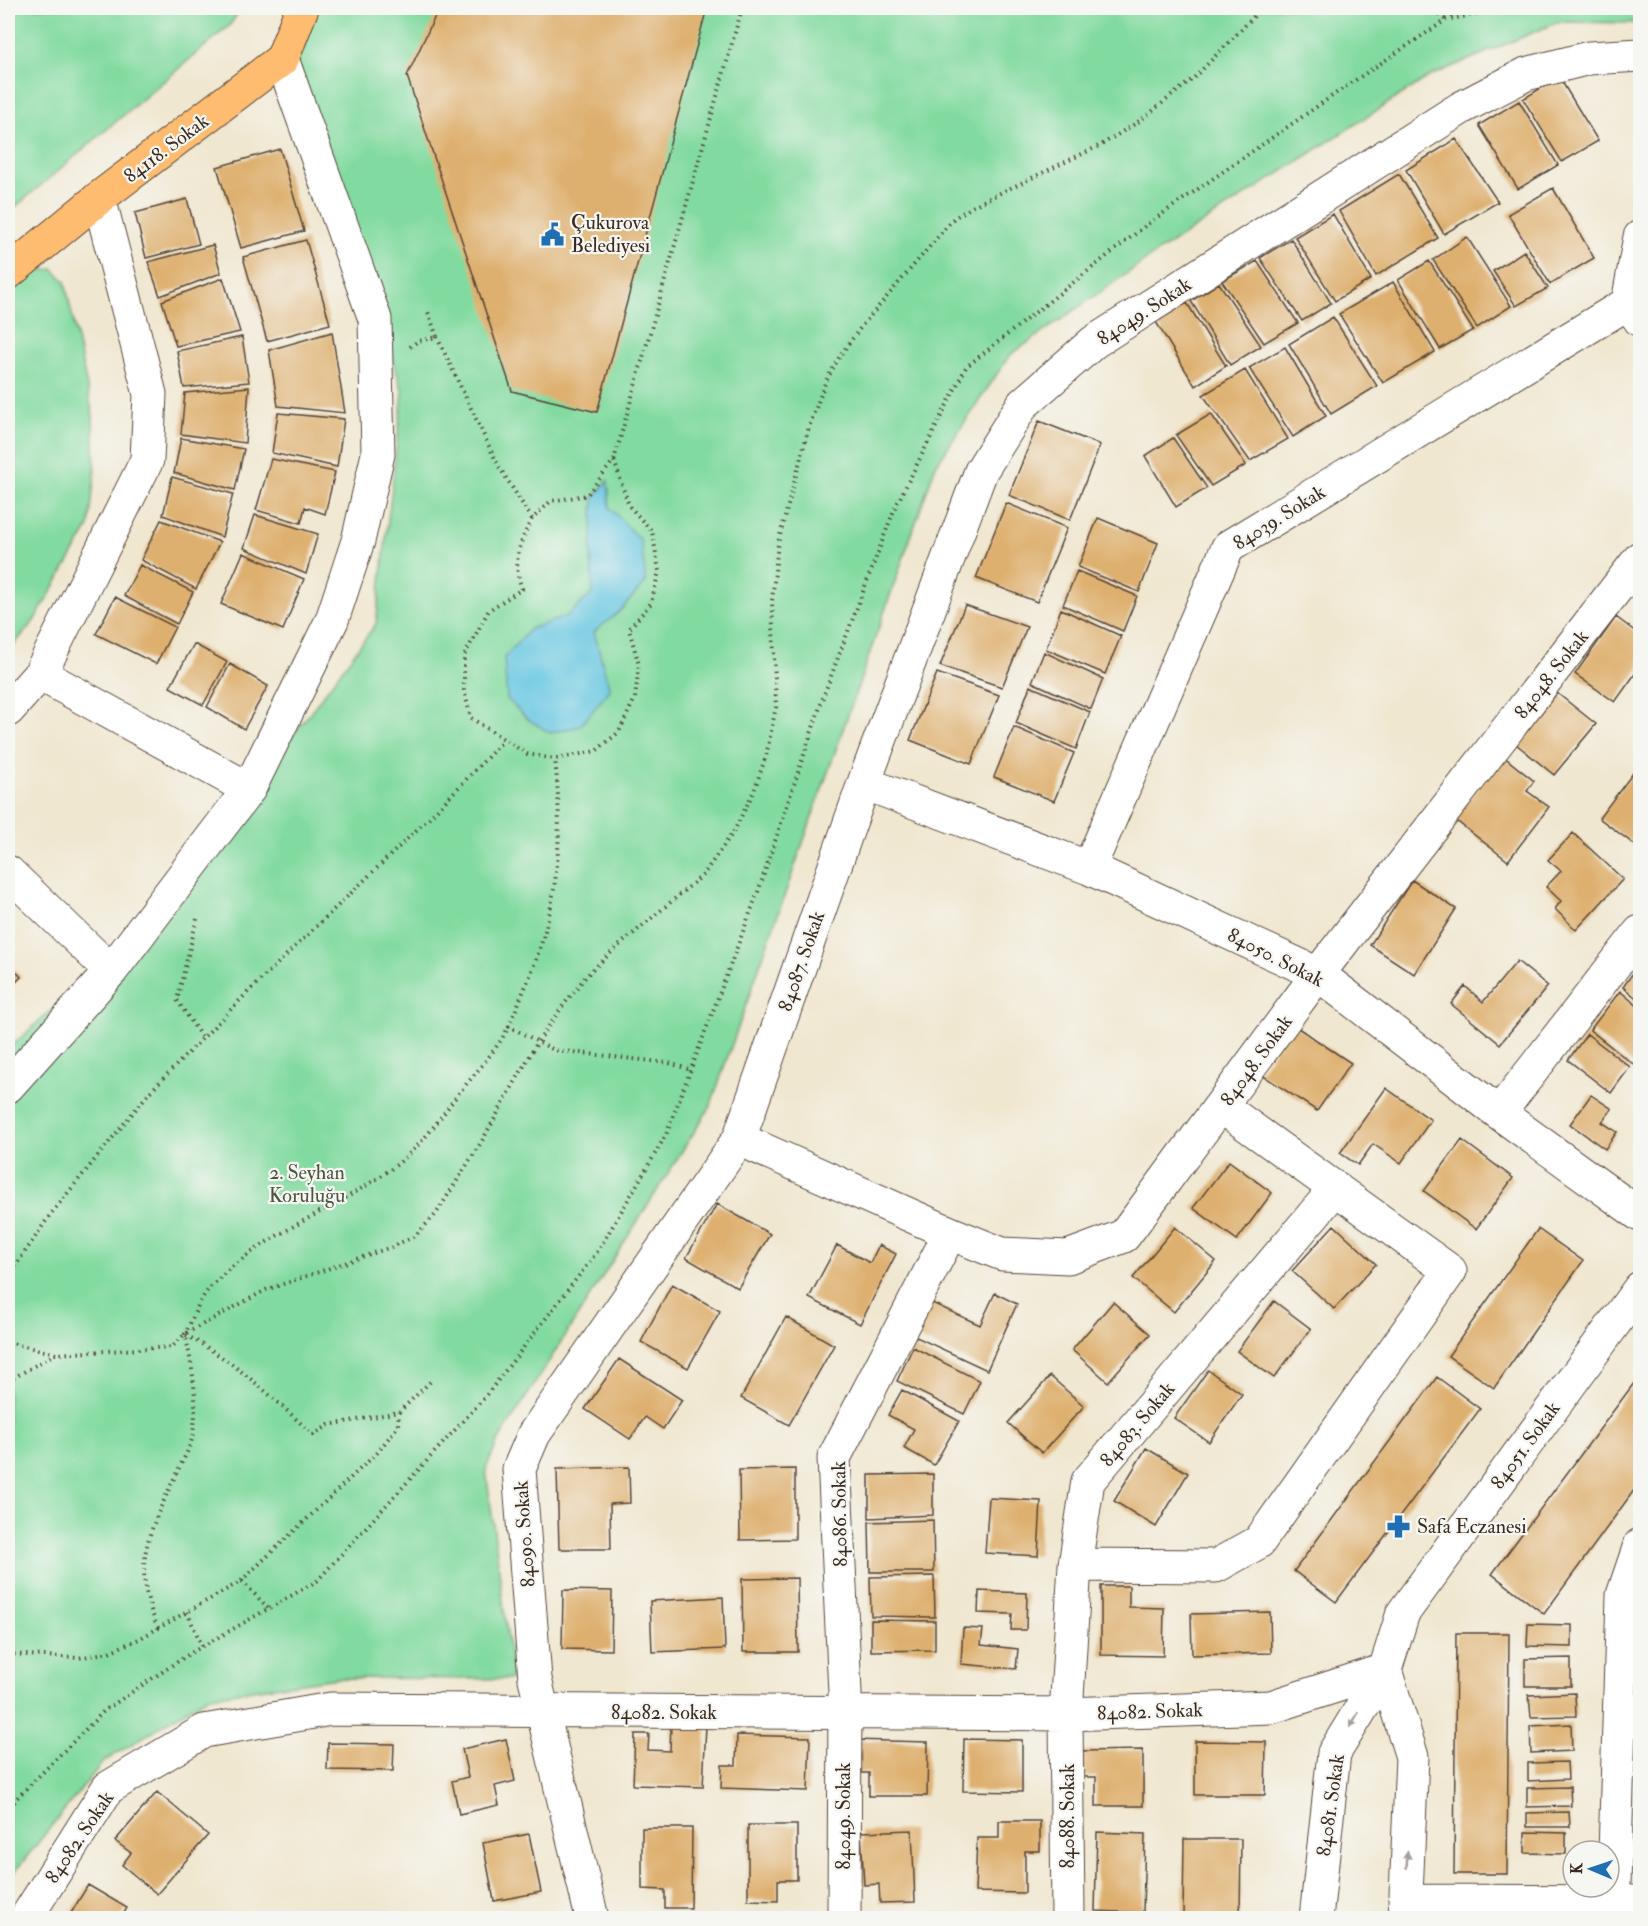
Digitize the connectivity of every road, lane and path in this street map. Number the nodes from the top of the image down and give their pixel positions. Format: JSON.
{"nodes":[{"id":1,"x":302,"y":8,"type":"edge"},
{"id":2,"x":742,"y":8,"type":"edge"},
{"id":3,"x":1262,"y":8,"type":"edge"},
{"id":4,"x":1429,"y":8,"type":"edge"},
{"id":5,"x":1509,"y":8,"type":"edge"},
{"id":6,"x":1446,"y":20,"type":"junction"},
{"id":7,"x":1641,"y":56,"type":"edge"},
{"id":8,"x":282,"y":59,"type":"junction"},
{"id":9,"x":99,"y":198,"type":"junction"},
{"id":10,"x":1641,"y":237,"type":"edge"},
{"id":11,"x":8,"y":273,"type":"edge"},
{"id":12,"x":427,"y":309,"type":"dead end"},
{"id":13,"x":1634,"y":312,"type":"edge"},
{"id":14,"x":437,"y":337,"type":"junction"},
{"id":15,"x":403,"y":353,"type":"dead end"},
{"id":16,"x":614,"y":460,"type":"junction"},
{"id":17,"x":532,"y":519,"type":"junction"},
{"id":18,"x":1641,"y":558,"type":"edge"},
{"id":19,"x":40,"y":674,"type":"junction"},
{"id":20,"x":8,"y":710,"type":"edge"},
{"id":21,"x":503,"y":741,"type":"junction"},
{"id":22,"x":555,"y":759,"type":"junction"},
{"id":23,"x":864,"y":783,"type":"junction"},
{"id":24,"x":249,"y":789,"type":"junction"},
{"id":25,"x":1089,"y":868,"type":"junction"},
{"id":26,"x":8,"y":872,"type":"edge"},
{"id":27,"x":199,"y":912,"type":"dead end"},
{"id":28,"x":1641,"y":932,"type":"edge"},
{"id":29,"x":111,"y":970,"type":"junction"},
{"id":30,"x":1318,"y":974,"type":"junction"},
{"id":31,"x":508,"y":1026,"type":"junction"},
{"id":32,"x":202,"y":1038,"type":"junction"},
{"id":33,"x":538,"y":1041,"type":"junction"},
{"id":34,"x":690,"y":1070,"type":"junction"},
{"id":35,"x":8,"y":1086,"type":"edge"},
{"id":36,"x":1222,"y":1107,"type":"junction"},
{"id":37,"x":1499,"y":1113,"type":"junction"},
{"id":38,"x":739,"y":1139,"type":"junction"},
{"id":39,"x":1336,"y":1188,"type":"junction"},
{"id":40,"x":1641,"y":1215,"type":"edge"},
{"id":41,"x":950,"y":1233,"type":"junction"},
{"id":42,"x":8,"y":1277,"type":"edge"},
{"id":43,"x":1641,"y":1288,"type":"edge"},
{"id":44,"x":185,"y":1334,"type":"junction"},
{"id":45,"x":8,"y":1342,"type":"edge"},
{"id":46,"x":56,"y":1354,"type":"junction"},
{"id":47,"x":431,"y":1380,"type":"dead end"},
{"id":48,"x":8,"y":1381,"type":"edge"},
{"id":49,"x":399,"y":1412,"type":"junction"},
{"id":50,"x":1641,"y":1545,"type":"edge"},
{"id":51,"x":1075,"y":1565,"type":"junction"},
{"id":52,"x":242,"y":1581,"type":"junction"},
{"id":53,"x":268,"y":1609,"type":"junction"},
{"id":54,"x":187,"y":1612,"type":"junction"},
{"id":55,"x":158,"y":1628,"type":"junction"},
{"id":56,"x":202,"y":1646,"type":"junction"},
{"id":57,"x":8,"y":1654,"type":"edge"},
{"id":58,"x":1385,"y":1670,"type":"junction"},
{"id":59,"x":542,"y":1711,"type":"junction"},
{"id":60,"x":844,"y":1713,"type":"junction"},
{"id":61,"x":1066,"y":1714,"type":"junction"},
{"id":62,"x":8,"y":1813,"type":"edge"},
{"id":63,"x":1622,"y":1907,"type":"edge"},
{"id":64,"x":1405,"y":1910,"type":"edge"},
{"id":65,"x":26,"y":1918,"type":"edge"},
{"id":66,"x":592,"y":1918,"type":"edge"},
{"id":67,"x":844,"y":1918,"type":"edge"},
{"id":68,"x":1068,"y":1918,"type":"edge"},
{"id":69,"x":1316,"y":1918,"type":"edge"}],
"edges":[{"from":1,"to":8,"type":"main road"},
{"from":2,"to":16,"type":"path"},
{"from":3,"to":33,"type":"path"},
{"from":4,"to":6,"type":"path"},
{"from":5,"to":6,"type":"path"},
{"from":6,"to":34,"type":"path"},
{"from":7,"to":23,"type":"street","name":"84049. Sokak"},
{"from":8,"to":9,"type":"main road","name":"84118. Sokak"},
{"from":8,"to":24,"type":"street"},
{"from":9,"to":11,"type":"main road","name":"84118. Sokak"},
{"from":9,"to":19,"type":"street"},
{"from":10,"to":13,"type":"street"},
{"from":12,"to":14,"type":"path"},
{"from":13,"to":25,"type":"street","name":"84039. Sokak"},
{"from":14,"to":15,"type":"path"},
{"from":14,"to":17,"type":"path"},
{"from":16,"to":17,"type":"path"},
{"from":16,"to":22,"type":"path"},
{"from":17,"to":21,"type":"path"},
{"from":18,"to":30,"type":"street","name":"84048. Sokak"},
{"from":19,"to":20,"type":"street"},
{"from":19,"to":24,"type":"street"},
{"from":21,"to":22,"type":"path"},
{"from":21,"to":32,"type":"path"},
{"from":22,"to":31,"type":"path"},
{"from":23,"to":25,"type":"street","name":"84050. Sokak"},
{"from":23,"to":38,"type":"street","name":"84087. Sokak"},
{"from":24,"to":29,"type":"street"},
{"from":25,"to":30,"type":"street","name":"84050. Sokak"},
{"from":26,"to":29,"type":"street"},
{"from":27,"to":32,"type":"path"},
{"from":28,"to":37,"type":"street"},
{"from":29,"to":35,"type":"street"},
{"from":30,"to":36,"type":"street","name":"84048. Sokak"},
{"from":30,"to":37,"type":"street","name":"84050. Sokak"},
{"from":31,"to":33,"type":"path"},
{"from":31,"to":44,"type":"path"},
{"from":32,"to":42,"type":"path"},
{"from":33,"to":34,"type":"path"},
{"from":33,"to":44,"type":"path"},
{"from":34,"to":53,"type":"path"},
{"from":36,"to":39,"type":"street"},
{"from":36,"to":41,"type":"street","name":"84048. Sokak"},
{"from":37,"to":40,"type":"street","name":"84050. Sokak"},
{"from":38,"to":41,"type":"street","name":"84048. Sokak"},
{"from":38,"to":59,"type":"street","name":"84090. Sokak"},
{"from":39,"to":51,"type":"street","name":"84083. Sokak"},
{"from":39,"to":51,"type":"street"},
{"from":41,"to":60,"type":"street","name":"84086. Sokak"},
{"from":43,"to":58,"type":"street","name":"84051. Sokak"},
{"from":44,"to":46,"type":"path"},
{"from":44,"to":49,"type":"path"},
{"from":44,"to":55,"type":"path"},
{"from":45,"to":46,"type":"path"},
{"from":46,"to":48,"type":"path"},
{"from":47,"to":49,"type":"path"},
{"from":49,"to":52,"type":"path"},
{"from":50,"to":63,"type":"street"},
{"from":51,"to":61,"type":"street","name":"84083. Sokak"},
{"from":52,"to":53,"type":"path"},
{"from":52,"to":54,"type":"path"},
{"from":53,"to":56,"type":"path"},
{"from":54,"to":55,"type":"path"},
{"from":54,"to":56,"type":"path"},
{"from":55,"to":57,"type":"path"},
{"from":56,"to":62,"type":"path"},
{"from":58,"to":61,"type":"street","name":"84082. Sokak"},
{"from":64,"to":58,"type":"street","one_way":true},
{"from":58,"to":69,"type":"street","name":"84081. Sokak","one_way":true},
{"from":59,"to":60,"type":"street","name":"84082. Sokak"},
{"from":59,"to":65,"type":"street","name":"84082. Sokak"},
{"from":59,"to":66,"type":"street","name":"84090. Sokak"},
{"from":60,"to":61,"type":"street","name":"84082. Sokak"},
{"from":60,"to":67,"type":"street","name":"84049. Sokak"},
{"from":61,"to":68,"type":"street","name":"84088. Sokak"},
{"from":63,"to":64,"type":"street"}]}
